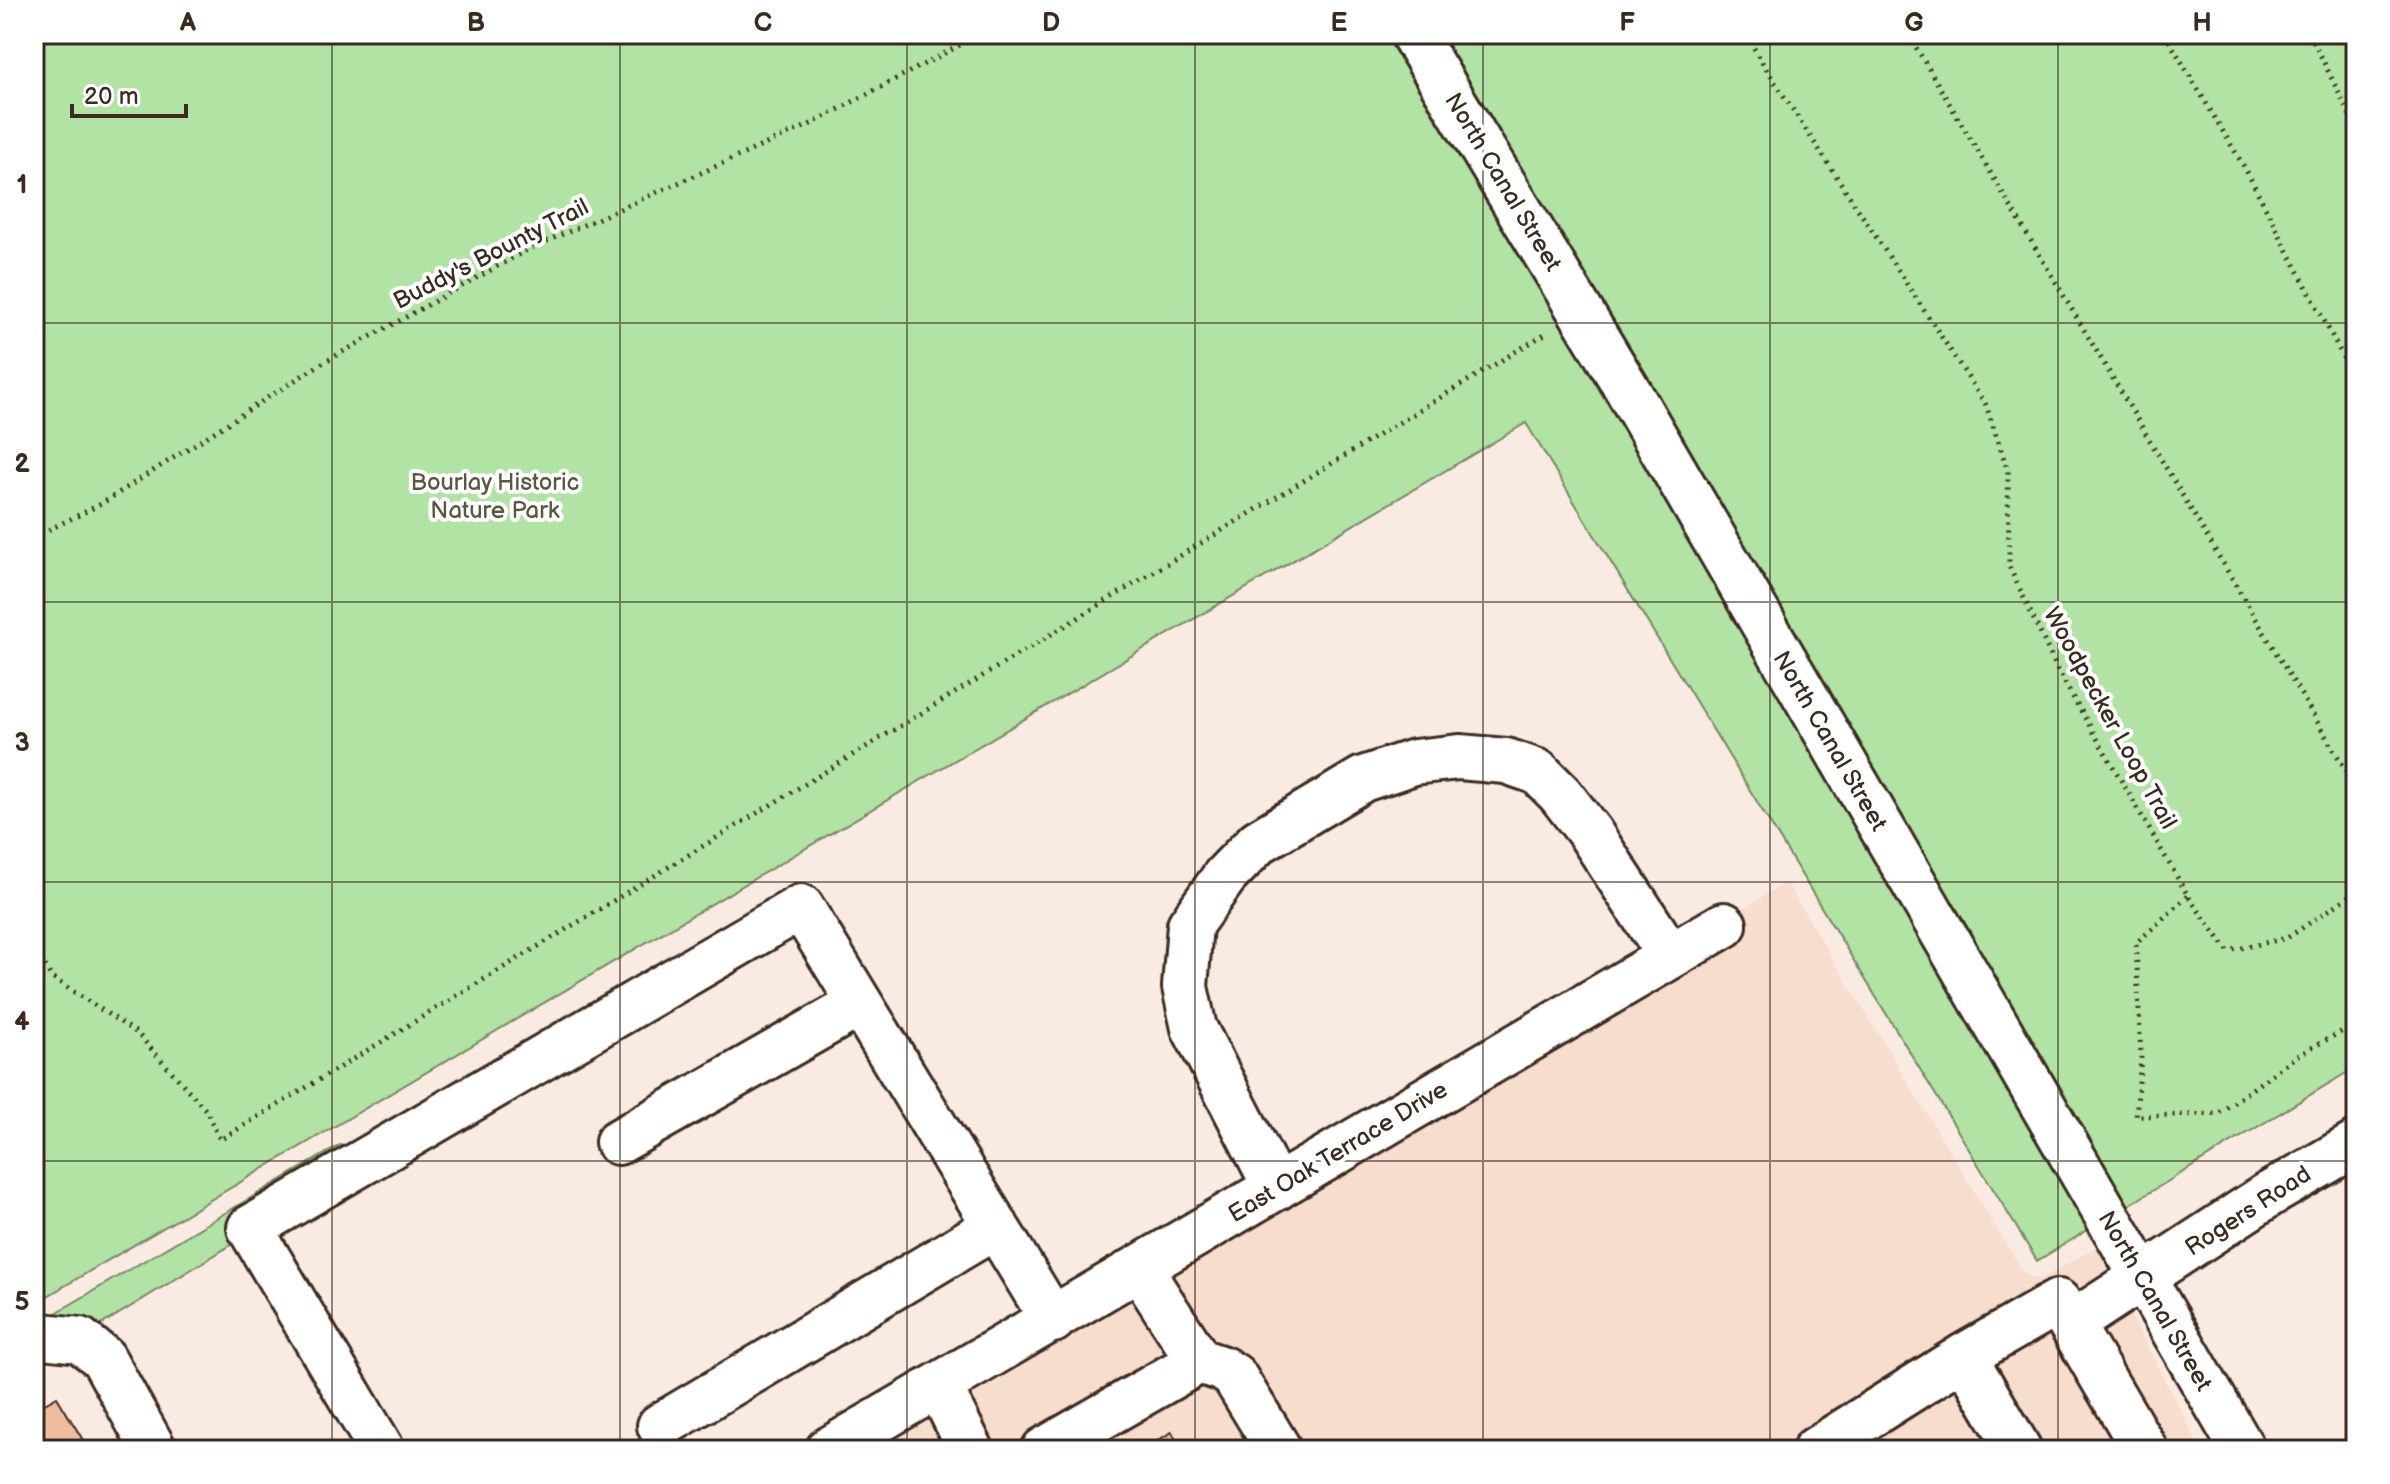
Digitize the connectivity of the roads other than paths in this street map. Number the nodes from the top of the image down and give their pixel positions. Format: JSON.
{"nodes":[{"id":1,"x":1413,"y":34,"type":"edge"},
{"id":2,"x":1724,"y":925,"type":"dead end"},
{"id":3,"x":1670,"y":956,"type":"junction"},
{"id":4,"x":860,"y":1004,"type":"junction"},
{"id":5,"x":618,"y":1142,"type":"dead end"},
{"id":6,"x":2356,"y":1144,"type":"edge"},
{"id":7,"x":1276,"y":1188,"type":"junction"},
{"id":8,"x":996,"y":1226,"type":"junction"},
{"id":9,"x":1140,"y":1269,"type":"junction"},
{"id":10,"x":2142,"y":1280,"type":"junction"},
{"id":11,"x":1053,"y":1320,"type":"junction"},
{"id":12,"x":2071,"y":1324,"type":"junction"},
{"id":13,"x":34,"y":1340,"type":"edge"},
{"id":14,"x":1964,"y":1356,"type":"junction"},
{"id":15,"x":1199,"y":1361,"type":"junction"},
{"id":16,"x":946,"y":1382,"type":"junction"},
{"id":17,"x":660,"y":1426,"type":"dead end"},
{"id":18,"x":154,"y":1450,"type":"edge"},
{"id":19,"x":382,"y":1450,"type":"edge"},
{"id":20,"x":828,"y":1450,"type":"edge"},
{"id":21,"x":971,"y":1450,"type":"edge"},
{"id":22,"x":1044,"y":1450,"type":"edge"},
{"id":23,"x":1279,"y":1450,"type":"edge"},
{"id":24,"x":1815,"y":1450,"type":"edge"},
{"id":25,"x":2019,"y":1450,"type":"edge"},
{"id":26,"x":2145,"y":1450,"type":"edge"},
{"id":27,"x":2243,"y":1450,"type":"edge"}],
"edges":[{"from":1,"to":10,"type":"street","name":"North Canal Street"},
{"from":2,"to":3,"type":"street","name":"East Oak Terrace Drive"},
{"from":3,"to":7,"type":"street","name":"East Oak Terrace Drive"},
{"from":3,"to":7,"type":"street"},
{"from":4,"to":5,"type":"street"},
{"from":4,"to":8,"type":"street"},
{"from":4,"to":19,"type":"street"},
{"from":6,"to":10,"type":"street","name":"Rogers Road"},
{"from":7,"to":9,"type":"street","name":"East Oak Terrace Drive"},
{"from":8,"to":11,"type":"street"},
{"from":8,"to":17,"type":"street"},
{"from":9,"to":11,"type":"street","name":"East Oak Terrace Drive"},
{"from":9,"to":15,"type":"street"},
{"from":10,"to":12,"type":"street","name":"Rogers Road"},
{"from":10,"to":27,"type":"street","name":"North Canal Street"},
{"from":11,"to":16,"type":"street","name":"East Oak Terrace Drive"},
{"from":12,"to":14,"type":"street"},
{"from":12,"to":26,"type":"street"},
{"from":13,"to":18,"type":"street"},
{"from":14,"to":24,"type":"street"},
{"from":14,"to":25,"type":"street"},
{"from":15,"to":22,"type":"street"},
{"from":15,"to":23,"type":"street"},
{"from":16,"to":20,"type":"street","name":"East Oak Terrace Drive"},
{"from":16,"to":21,"type":"street"}]}
